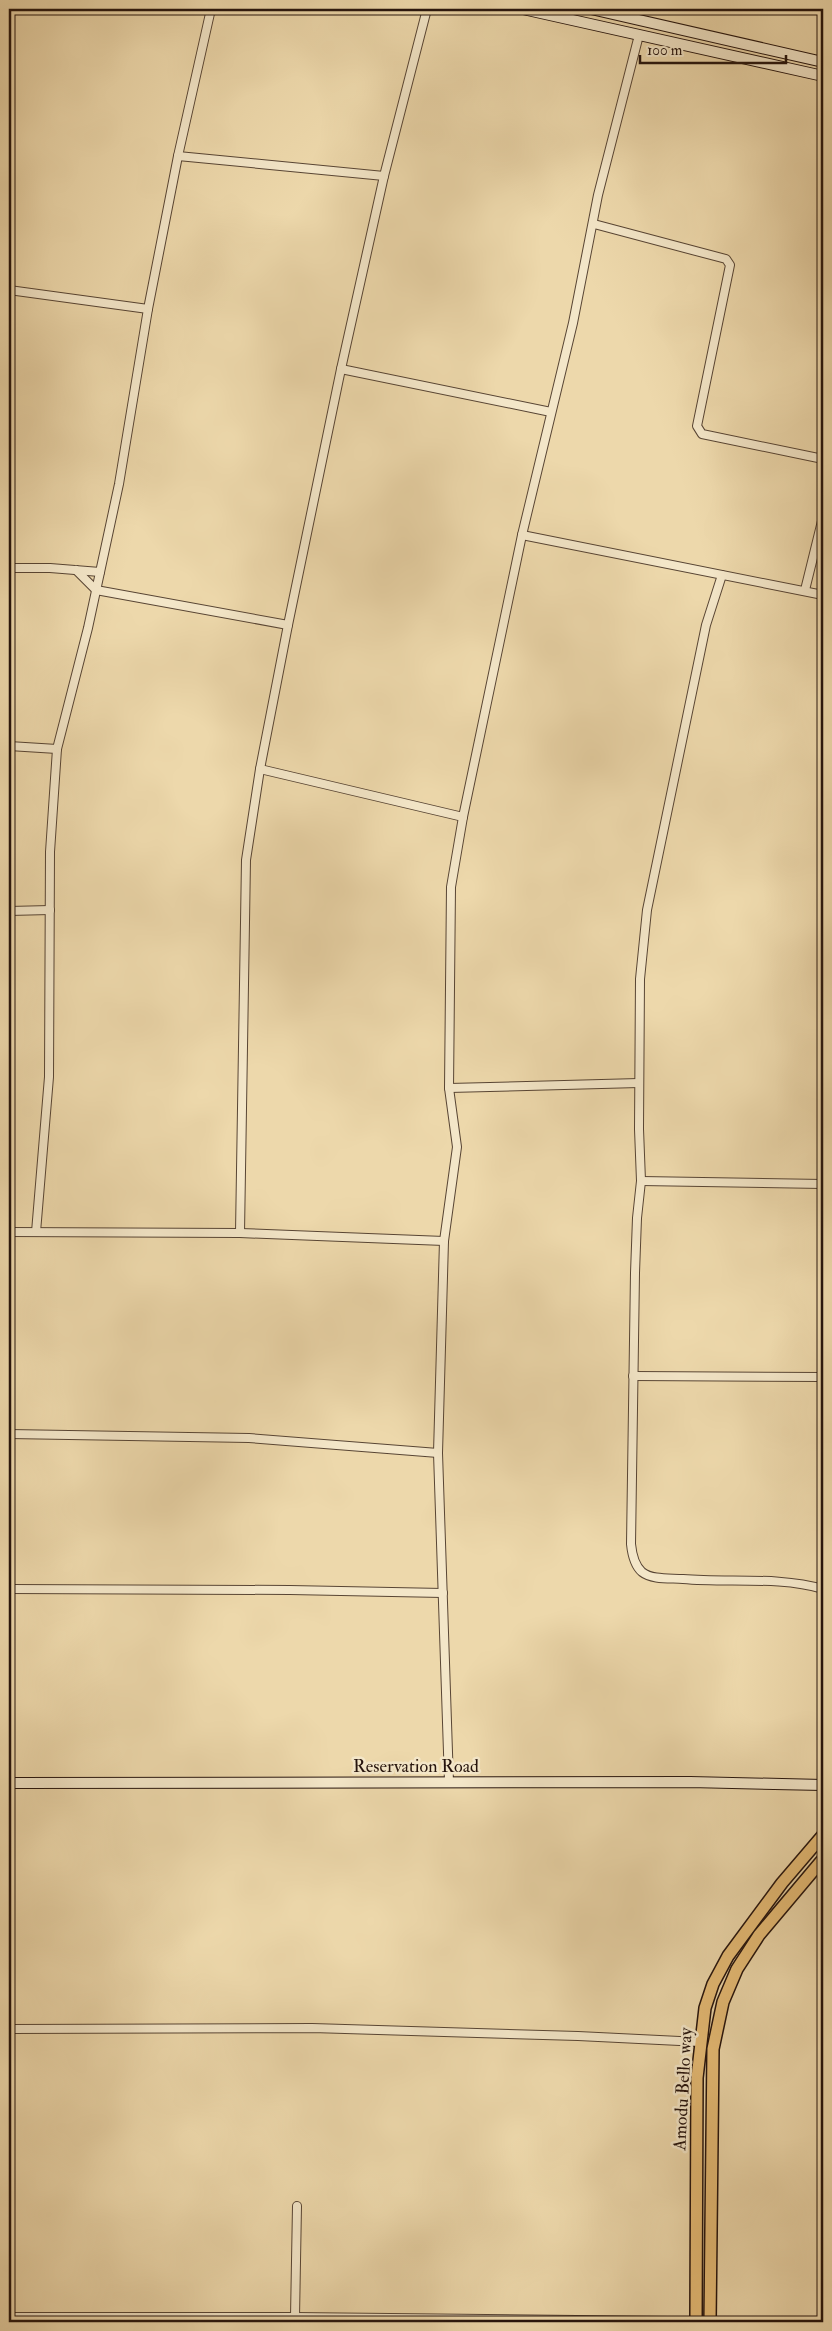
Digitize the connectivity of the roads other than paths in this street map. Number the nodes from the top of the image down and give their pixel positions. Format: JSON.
{"nodes":[{"id":1,"x":211,"y":9,"type":"edge"},
{"id":2,"x":427,"y":9,"type":"edge"},
{"id":3,"x":523,"y":9,"type":"edge"},
{"id":4,"x":591,"y":9,"type":"edge"},
{"id":5,"x":634,"y":14,"type":"edge"},
{"id":6,"x":639,"y":35,"type":"junction"},
{"id":7,"x":823,"y":62,"type":"edge"},
{"id":8,"x":823,"y":76,"type":"edge"},
{"id":9,"x":178,"y":156,"type":"junction"},
{"id":10,"x":384,"y":176,"type":"junction"},
{"id":11,"x":594,"y":224,"type":"junction"},
{"id":12,"x":9,"y":290,"type":"edge"},
{"id":13,"x":148,"y":309,"type":"junction"},
{"id":14,"x":341,"y":369,"type":"junction"},
{"id":15,"x":551,"y":412,"type":"junction"},
{"id":16,"x":823,"y":459,"type":"edge"},
{"id":17,"x":823,"y":517,"type":"edge"},
{"id":18,"x":522,"y":535,"type":"junction"},
{"id":19,"x":9,"y":568,"type":"edge"},
{"id":20,"x":76,"y":570,"type":"junction"},
{"id":21,"x":100,"y":572,"type":"junction"},
{"id":22,"x":722,"y":575,"type":"junction"},
{"id":23,"x":96,"y":590,"type":"junction"},
{"id":24,"x":805,"y":590,"type":"junction"},
{"id":25,"x":823,"y":595,"type":"edge"},
{"id":26,"x":288,"y":625,"type":"junction"},
{"id":27,"x":9,"y":746,"type":"edge"},
{"id":28,"x":57,"y":749,"type":"junction"},
{"id":29,"x":260,"y":769,"type":"junction"},
{"id":30,"x":463,"y":817,"type":"junction"},
{"id":31,"x":9,"y":910,"type":"edge"},
{"id":32,"x":50,"y":910,"type":"junction"},
{"id":33,"x":639,"y":1083,"type":"junction"},
{"id":34,"x":449,"y":1088,"type":"junction"},
{"id":35,"x":641,"y":1181,"type":"junction"},
{"id":36,"x":823,"y":1184,"type":"edge"},
{"id":37,"x":9,"y":1232,"type":"edge"},
{"id":38,"x":36,"y":1232,"type":"junction"},
{"id":39,"x":240,"y":1233,"type":"junction"},
{"id":40,"x":444,"y":1241,"type":"junction"},
{"id":41,"x":632,"y":1376,"type":"junction"},
{"id":42,"x":823,"y":1377,"type":"edge"},
{"id":43,"x":9,"y":1434,"type":"edge"},
{"id":44,"x":438,"y":1453,"type":"junction"},
{"id":45,"x":9,"y":1589,"type":"edge"},
{"id":46,"x":823,"y":1589,"type":"edge"},
{"id":47,"x":443,"y":1593,"type":"junction"},
{"id":48,"x":9,"y":1782,"type":"edge"},
{"id":49,"x":448,"y":1782,"type":"junction"},
{"id":50,"x":823,"y":1785,"type":"edge"},
{"id":51,"x":823,"y":1835,"type":"edge"},
{"id":52,"x":823,"y":1860,"type":"edge"},
{"id":53,"x":9,"y":2029,"type":"edge"},
{"id":54,"x":700,"y":2042,"type":"junction"},
{"id":55,"x":297,"y":2206,"type":"dead end"},
{"id":56,"x":9,"y":2317,"type":"edge"},
{"id":57,"x":295,"y":2317,"type":"junction"},
{"id":58,"x":696,"y":2321,"type":"edge"},
{"id":59,"x":710,"y":2322,"type":"edge"},
{"id":60,"x":760,"y":2322,"type":"edge"}],
"edges":[{"from":1,"to":9,"type":"street"},
{"from":2,"to":10,"type":"street"},
{"from":3,"to":6,"type":"street"},
{"from":4,"to":5,"type":"street"},
{"from":5,"to":7,"type":"street"},
{"from":6,"to":8,"type":"street"},
{"from":6,"to":11,"type":"street"},
{"from":9,"to":10,"type":"street"},
{"from":9,"to":13,"type":"street"},
{"from":10,"to":14,"type":"street"},
{"from":11,"to":15,"type":"street"},
{"from":11,"to":16,"type":"street"},
{"from":12,"to":13,"type":"street"},
{"from":13,"to":21,"type":"street"},
{"from":14,"to":15,"type":"street"},
{"from":14,"to":26,"type":"street"},
{"from":15,"to":18,"type":"street"},
{"from":17,"to":24,"type":"street"},
{"from":18,"to":22,"type":"street"},
{"from":18,"to":30,"type":"street"},
{"from":19,"to":20,"type":"street"},
{"from":20,"to":21,"type":"street"},
{"from":20,"to":23,"type":"street"},
{"from":21,"to":23,"type":"street"},
{"from":22,"to":24,"type":"street"},
{"from":22,"to":33,"type":"street"},
{"from":23,"to":26,"type":"street"},
{"from":23,"to":28,"type":"street"},
{"from":24,"to":25,"type":"street"},
{"from":26,"to":29,"type":"street"},
{"from":27,"to":28,"type":"street"},
{"from":28,"to":32,"type":"street"},
{"from":29,"to":30,"type":"street"},
{"from":29,"to":39,"type":"street"},
{"from":30,"to":34,"type":"street"},
{"from":31,"to":32,"type":"street"},
{"from":32,"to":38,"type":"street"},
{"from":33,"to":34,"type":"street"},
{"from":33,"to":35,"type":"street"},
{"from":34,"to":40,"type":"street"},
{"from":35,"to":36,"type":"street"},
{"from":35,"to":41,"type":"street"},
{"from":37,"to":38,"type":"street"},
{"from":38,"to":39,"type":"street"},
{"from":39,"to":40,"type":"street"},
{"from":40,"to":44,"type":"street"},
{"from":41,"to":42,"type":"street"},
{"from":41,"to":46,"type":"street"},
{"from":43,"to":44,"type":"street"},
{"from":44,"to":47,"type":"street"},
{"from":45,"to":47,"type":"street"},
{"from":47,"to":49,"type":"street"},
{"from":48,"to":49,"type":"street","name":"Reservation Road"},
{"from":49,"to":50,"type":"street","name":"Reservation Road"},
{"from":51,"to":54,"type":"main road","name":"Amodu Bello way"},
{"from":52,"to":59,"type":"main road","name":"Amodu Bello way"},
{"from":53,"to":54,"type":"street"},
{"from":54,"to":58,"type":"main road","name":"Amodu Bello way"},
{"from":55,"to":57,"type":"street"},
{"from":56,"to":57,"type":"street"},
{"from":57,"to":58,"type":"street"},
{"from":58,"to":59,"type":"street"},
{"from":59,"to":60,"type":"street"}]}
